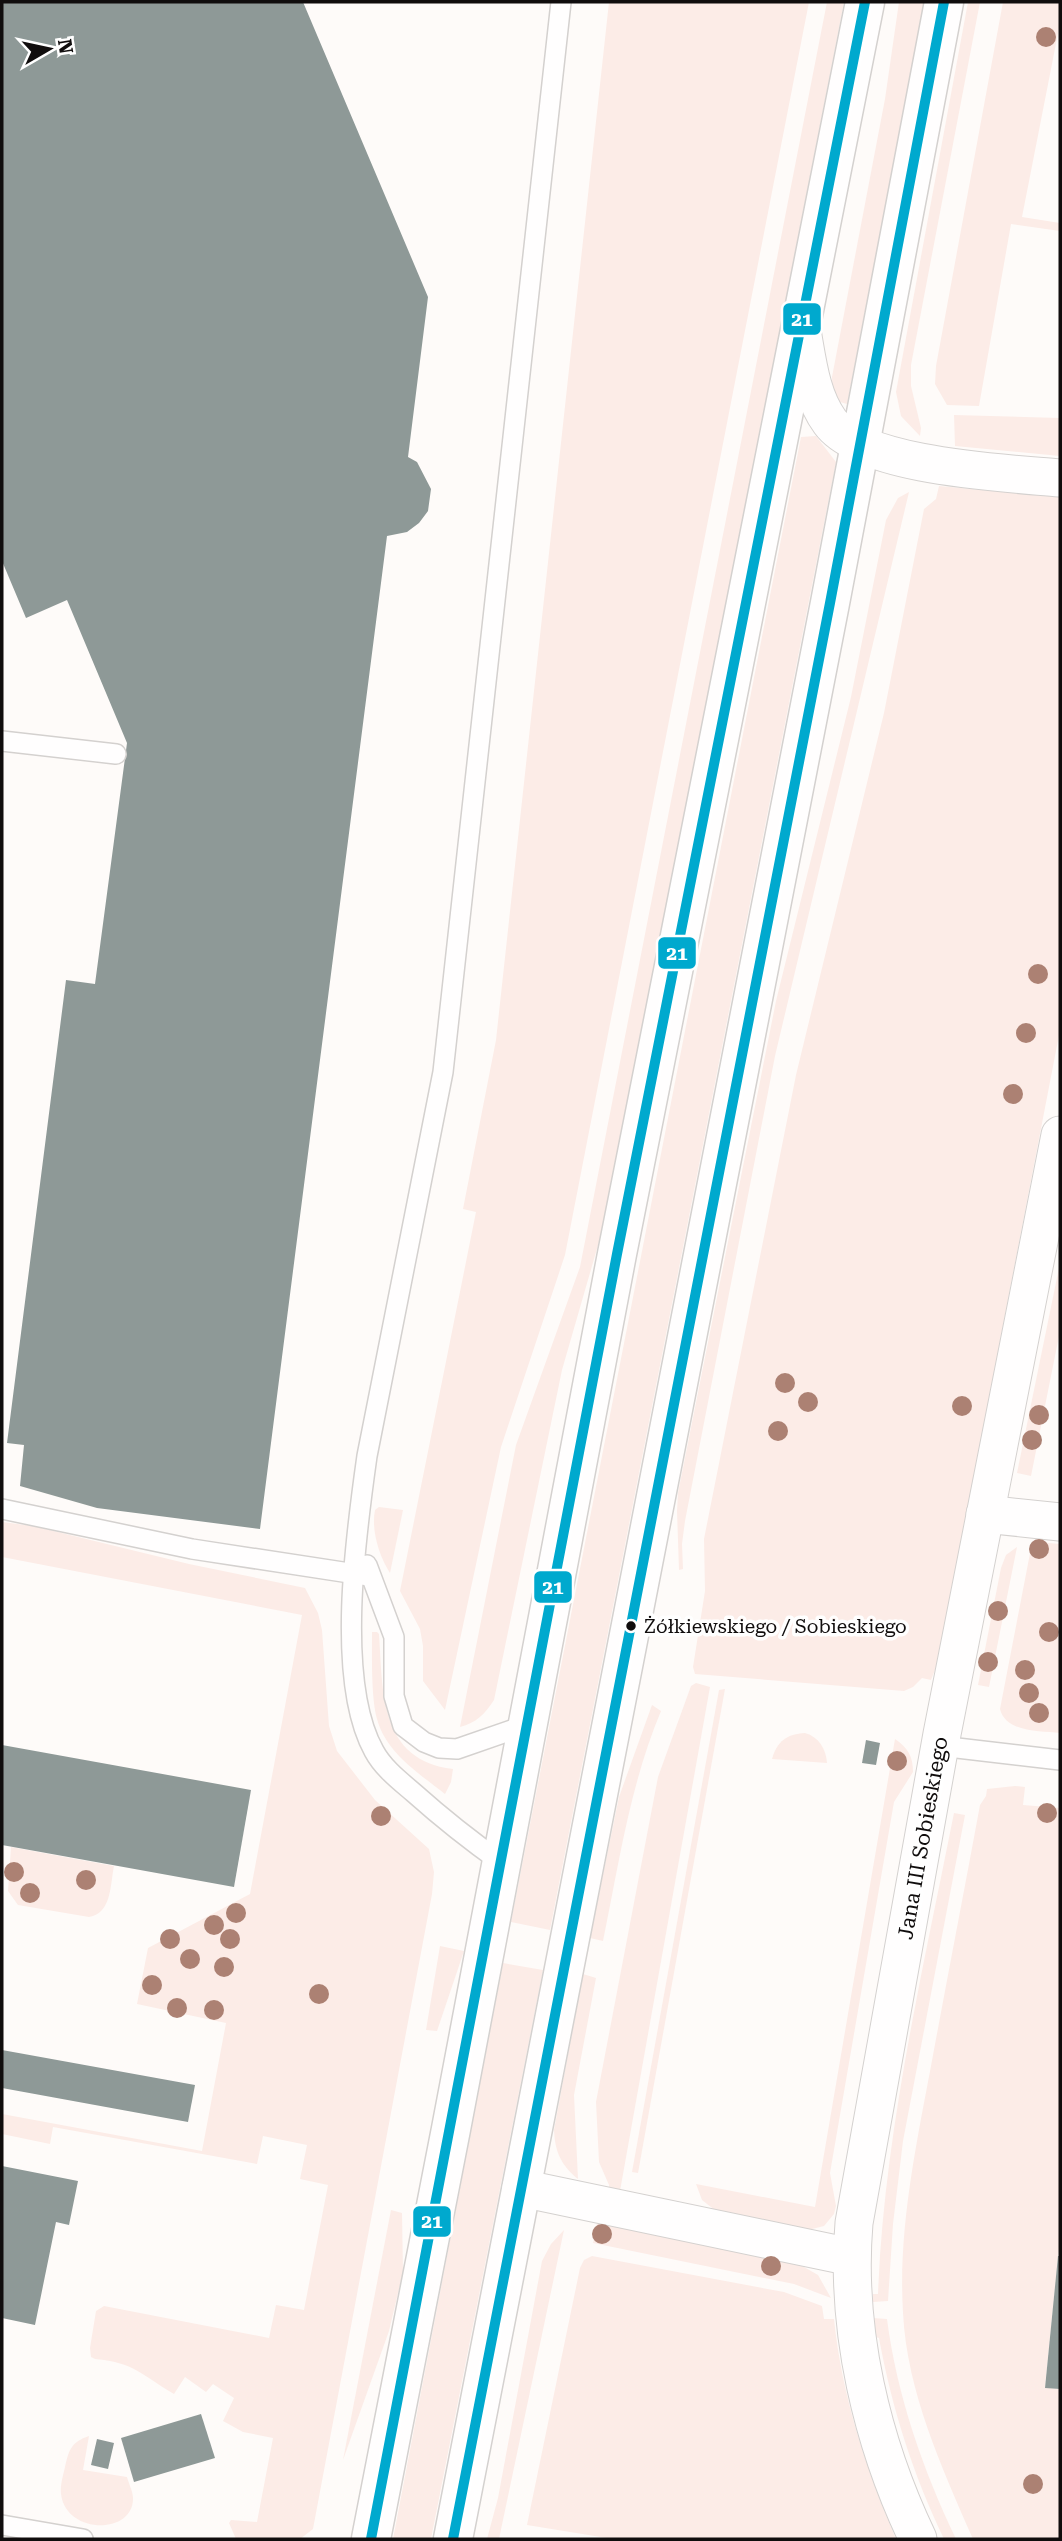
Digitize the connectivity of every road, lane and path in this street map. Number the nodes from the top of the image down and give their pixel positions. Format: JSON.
{"nodes":[{"id":1,"x":561,"y":2,"type":"edge"},
{"id":2,"x":864,"y":2,"type":"edge"},
{"id":3,"x":944,"y":2,"type":"edge"},
{"id":4,"x":801,"y":324,"type":"junction"},
{"id":5,"x":860,"y":443,"type":"junction"},
{"id":6,"x":1060,"y":478,"type":"edge"},
{"id":7,"x":2,"y":741,"type":"edge"},
{"id":8,"x":116,"y":754,"type":"dead end"},
{"id":9,"x":1060,"y":1135,"type":"edge"},
{"id":10,"x":2,"y":1509,"type":"edge"},
{"id":11,"x":985,"y":1514,"type":"junction"},
{"id":12,"x":1060,"y":1522,"type":"edge"},
{"id":13,"x":361,"y":1575,"type":"junction"},
{"id":14,"x":529,"y":1724,"type":"junction"},
{"id":15,"x":940,"y":1746,"type":"junction"},
{"id":16,"x":1060,"y":1760,"type":"edge"},
{"id":17,"x":502,"y":1863,"type":"junction"},
{"id":18,"x":521,"y":2188,"type":"junction"},
{"id":19,"x":851,"y":2257,"type":"junction"},
{"id":20,"x":2,"y":2525,"type":"edge"},
{"id":21,"x":83,"y":2539,"type":"edge"},
{"id":22,"x":371,"y":2539,"type":"edge"},
{"id":23,"x":453,"y":2539,"type":"edge"},
{"id":24,"x":918,"y":2539,"type":"edge"}],
"edges":[{"from":1,"to":13,"type":"lane"},
{"from":2,"to":4,"type":"main road"},
{"from":3,"to":5,"type":"main road"},
{"from":4,"to":5,"type":"street"},
{"from":4,"to":14,"type":"main road"},
{"from":5,"to":6,"type":"street"},
{"from":5,"to":18,"type":"main road"},
{"from":7,"to":8,"type":"lane"},
{"from":9,"to":11,"type":"street","name":"Jana III Sobieskiego"},
{"from":10,"to":13,"type":"lane"},
{"from":11,"to":12,"type":"street"},
{"from":11,"to":15,"type":"street","name":"Jana III Sobieskiego"},
{"from":13,"to":14,"type":"lane"},
{"from":13,"to":17,"type":"lane"},
{"from":14,"to":17,"type":"main road"},
{"from":15,"to":16,"type":"lane"},
{"from":15,"to":19,"type":"street","name":"Jana III Sobieskiego"},
{"from":17,"to":22,"type":"main road"},
{"from":18,"to":19,"type":"street"},
{"from":18,"to":23,"type":"main road"},
{"from":19,"to":24,"type":"street","name":"Jana III Sobieskiego"},
{"from":20,"to":21,"type":"lane"}]}
